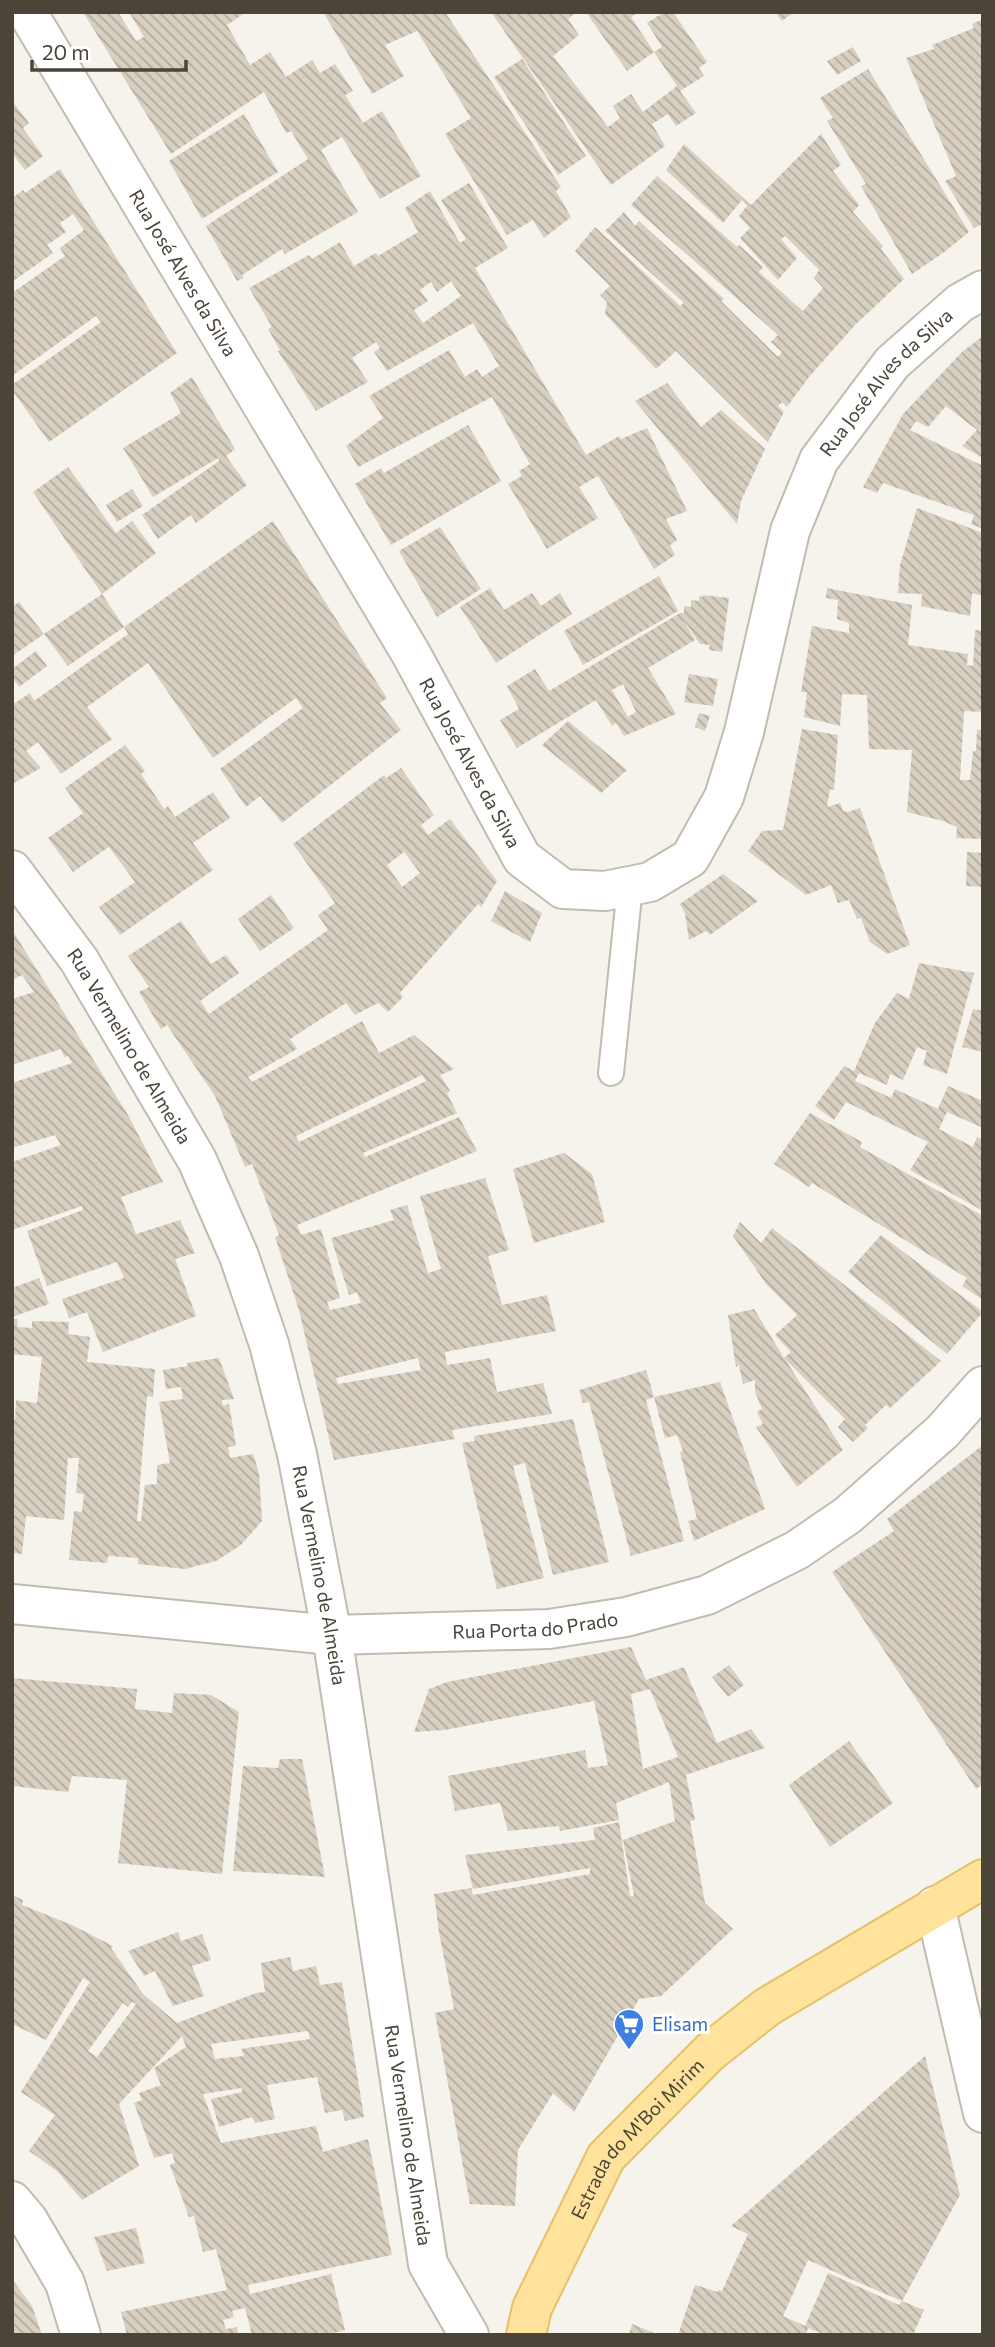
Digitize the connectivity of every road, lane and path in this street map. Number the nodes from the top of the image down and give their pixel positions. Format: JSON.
{"nodes":[{"id":1,"x":27,"y":12,"type":"edge"},
{"id":2,"x":983,"y":290,"type":"edge"},
{"id":3,"x":12,"y":870,"type":"edge"},
{"id":4,"x":630,"y":886,"type":"junction"},
{"id":5,"x":611,"y":1073,"type":"dead end"},
{"id":6,"x":983,"y":1386,"type":"edge"},
{"id":7,"x":12,"y":1604,"type":"edge"},
{"id":8,"x":332,"y":1635,"type":"junction"},
{"id":9,"x":983,"y":1879,"type":"edge"},
{"id":10,"x":935,"y":1906,"type":"junction"},
{"id":11,"x":983,"y":2113,"type":"edge"},
{"id":12,"x":12,"y":2201,"type":"edge"},
{"id":13,"x":81,"y":2335,"type":"edge"},
{"id":14,"x":469,"y":2335,"type":"edge"},
{"id":15,"x":526,"y":2335,"type":"edge"}],
"edges":[{"from":1,"to":4,"type":"street","name":"Rua José Alves da Silva"},
{"from":2,"to":4,"type":"street","name":"Rua José Alves da Silva"},
{"from":3,"to":8,"type":"street","name":"Rua Vermelino de Almeida"},
{"from":4,"to":5,"type":"lane"},
{"from":6,"to":8,"type":"street","name":"Rua Porta do Prado"},
{"from":7,"to":8,"type":"street","name":"Rua Porta do Prado"},
{"from":8,"to":14,"type":"street","name":"Rua Vermelino de Almeida"},
{"from":9,"to":10,"type":"main road","name":"Estrada do M'Boi Mirim"},
{"from":10,"to":11,"type":"street"},
{"from":10,"to":15,"type":"main road","name":"Estrada do M'Boi Mirim"},
{"from":12,"to":13,"type":"street"}]}
